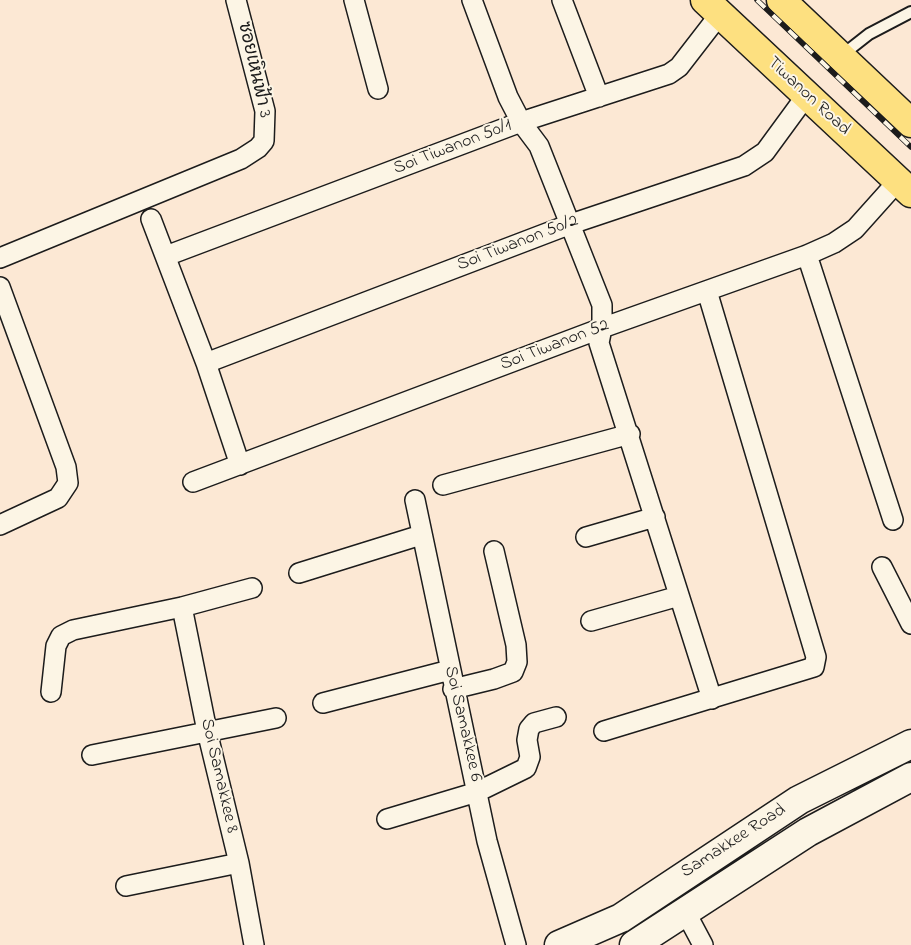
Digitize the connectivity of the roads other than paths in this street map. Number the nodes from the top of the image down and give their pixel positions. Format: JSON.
{"nodes":[{"id":1,"x":236,"y":0,"type":"edge"},
{"id":2,"x":354,"y":0,"type":"edge"},
{"id":3,"x":472,"y":0,"type":"edge"},
{"id":4,"x":562,"y":0,"type":"edge"},
{"id":5,"x":781,"y":0,"type":"edge"},
{"id":6,"x":712,"y":7,"type":"edge"},
{"id":7,"x":911,"y":12,"type":"edge"},
{"id":8,"x":840,"y":57,"type":"junction"},
{"id":9,"x":378,"y":89,"type":"dead end"},
{"id":10,"x":806,"y":96,"type":"junction"},
{"id":11,"x":599,"y":97,"type":"junction"},
{"id":12,"x":521,"y":122,"type":"junction"},
{"id":13,"x":911,"y":123,"type":"edge"},
{"id":14,"x":904,"y":187,"type":"edge"},
{"id":15,"x":151,"y":219,"type":"dead end"},
{"id":16,"x":568,"y":225,"type":"junction"},
{"id":17,"x":807,"y":255,"type":"junction"},
{"id":18,"x":166,"y":256,"type":"junction"},
{"id":19,"x":0,"y":258,"type":"edge"},
{"id":20,"x":0,"y":287,"type":"edge"},
{"id":21,"x":707,"y":291,"type":"junction"},
{"id":22,"x":602,"y":328,"type":"junction"},
{"id":23,"x":206,"y":363,"type":"junction"},
{"id":24,"x":630,"y":434,"type":"junction"},
{"id":25,"x":240,"y":465,"type":"junction"},
{"id":26,"x":193,"y":482,"type":"dead end"},
{"id":27,"x":443,"y":485,"type":"dead end"},
{"id":28,"x":415,"y":500,"type":"dead end"},
{"id":29,"x":655,"y":517,"type":"junction"},
{"id":30,"x":893,"y":520,"type":"dead end"},
{"id":31,"x":0,"y":525,"type":"edge"},
{"id":32,"x":421,"y":535,"type":"junction"},
{"id":33,"x":586,"y":537,"type":"dead end"},
{"id":34,"x":494,"y":551,"type":"dead end"},
{"id":35,"x":882,"y":567,"type":"dead end"},
{"id":36,"x":299,"y":573,"type":"dead end"},
{"id":37,"x":252,"y":588,"type":"dead end"},
{"id":38,"x":680,"y":596,"type":"junction"},
{"id":39,"x":182,"y":607,"type":"junction"},
{"id":40,"x":591,"y":621,"type":"dead end"},
{"id":41,"x":911,"y":624,"type":"edge"},
{"id":42,"x":450,"y":670,"type":"junction"},
{"id":43,"x":454,"y":689,"type":"junction"},
{"id":44,"x":51,"y":692,"type":"dead end"},
{"id":45,"x":712,"y":699,"type":"junction"},
{"id":46,"x":323,"y":703,"type":"dead end"},
{"id":47,"x":556,"y":717,"type":"dead end"},
{"id":48,"x":276,"y":718,"type":"dead end"},
{"id":49,"x":207,"y":731,"type":"junction"},
{"id":50,"x":604,"y":731,"type":"dead end"},
{"id":51,"x":911,"y":744,"type":"edge"},
{"id":52,"x":92,"y":755,"type":"dead end"},
{"id":53,"x":911,"y":779,"type":"edge"},
{"id":54,"x":477,"y":792,"type":"junction"},
{"id":55,"x":387,"y":819,"type":"dead end"},
{"id":56,"x":239,"y":864,"type":"junction"},
{"id":57,"x":126,"y":886,"type":"dead end"},
{"id":58,"x":686,"y":913,"type":"junction"},
{"id":59,"x":254,"y":945,"type":"edge"},
{"id":60,"x":516,"y":945,"type":"edge"},
{"id":61,"x":559,"y":945,"type":"edge"},
{"id":62,"x":634,"y":945,"type":"edge"},
{"id":63,"x":703,"y":945,"type":"edge"}],
"edges":[{"from":1,"to":19,"type":"street","name":"ซอยเหินฟ้า 3"},
{"from":2,"to":9,"type":"street"},
{"from":3,"to":12,"type":"street"},
{"from":4,"to":11,"type":"street"},
{"from":5,"to":8,"type":"main road"},
{"from":6,"to":10,"type":"main road","name":"Tiwanon Road"},
{"from":6,"to":11,"type":"street","name":"Soi Tiwanon 50/1"},
{"from":7,"to":8,"type":"lane"},
{"from":8,"to":13,"type":"main road"},
{"from":10,"to":14,"type":"main road","name":"Tiwanon Road"},
{"from":10,"to":16,"type":"street","name":"Soi Tiwanon 50/2"},
{"from":11,"to":12,"type":"street","name":"Soi Tiwanon 50/1"},
{"from":12,"to":16,"type":"street"},
{"from":12,"to":18,"type":"street","name":"Soi Tiwanon 50/1"},
{"from":14,"to":17,"type":"street","name":"Soi Tiwanon 52"},
{"from":15,"to":18,"type":"street"},
{"from":16,"to":22,"type":"street"},
{"from":16,"to":23,"type":"street","name":"Soi Tiwanon 50/2"},
{"from":17,"to":21,"type":"street","name":"Soi Tiwanon 52"},
{"from":17,"to":30,"type":"street"},
{"from":18,"to":23,"type":"street"},
{"from":20,"to":31,"type":"street"},
{"from":21,"to":22,"type":"street","name":"Soi Tiwanon 52"},
{"from":21,"to":45,"type":"street"},
{"from":22,"to":24,"type":"street"},
{"from":22,"to":25,"type":"street","name":"Soi Tiwanon 52"},
{"from":23,"to":25,"type":"street"},
{"from":24,"to":27,"type":"street"},
{"from":24,"to":29,"type":"street"},
{"from":25,"to":26,"type":"street","name":"Soi Tiwanon 52"},
{"from":28,"to":32,"type":"street","name":"Soi Samakkee 6"},
{"from":29,"to":33,"type":"street"},
{"from":29,"to":38,"type":"street"},
{"from":32,"to":36,"type":"street"},
{"from":32,"to":42,"type":"street","name":"Soi Samakkee 6"},
{"from":34,"to":43,"type":"street"},
{"from":35,"to":41,"type":"street"},
{"from":37,"to":39,"type":"street"},
{"from":38,"to":40,"type":"street"},
{"from":38,"to":45,"type":"street"},
{"from":39,"to":44,"type":"street"},
{"from":39,"to":49,"type":"street","name":"Soi Samakkee 8"},
{"from":42,"to":43,"type":"street","name":"Soi Samakkee 6"},
{"from":42,"to":46,"type":"street"},
{"from":43,"to":54,"type":"street","name":"Soi Samakkee 6"},
{"from":45,"to":50,"type":"street"},
{"from":47,"to":54,"type":"street"},
{"from":48,"to":49,"type":"street"},
{"from":49,"to":52,"type":"street"},
{"from":49,"to":56,"type":"street","name":"Soi Samakkee 8"},
{"from":51,"to":61,"type":"main road","name":"Samakkee Road"},
{"from":53,"to":58,"type":"main road","name":"Samakkee Road"},
{"from":54,"to":55,"type":"street"},
{"from":54,"to":60,"type":"street","name":"Soi Samakkee 6"},
{"from":56,"to":57,"type":"street"},
{"from":56,"to":59,"type":"street","name":"Soi Samakkee 8"},
{"from":58,"to":62,"type":"main road","name":"Samakkee Road"},
{"from":58,"to":63,"type":"street"}]}
